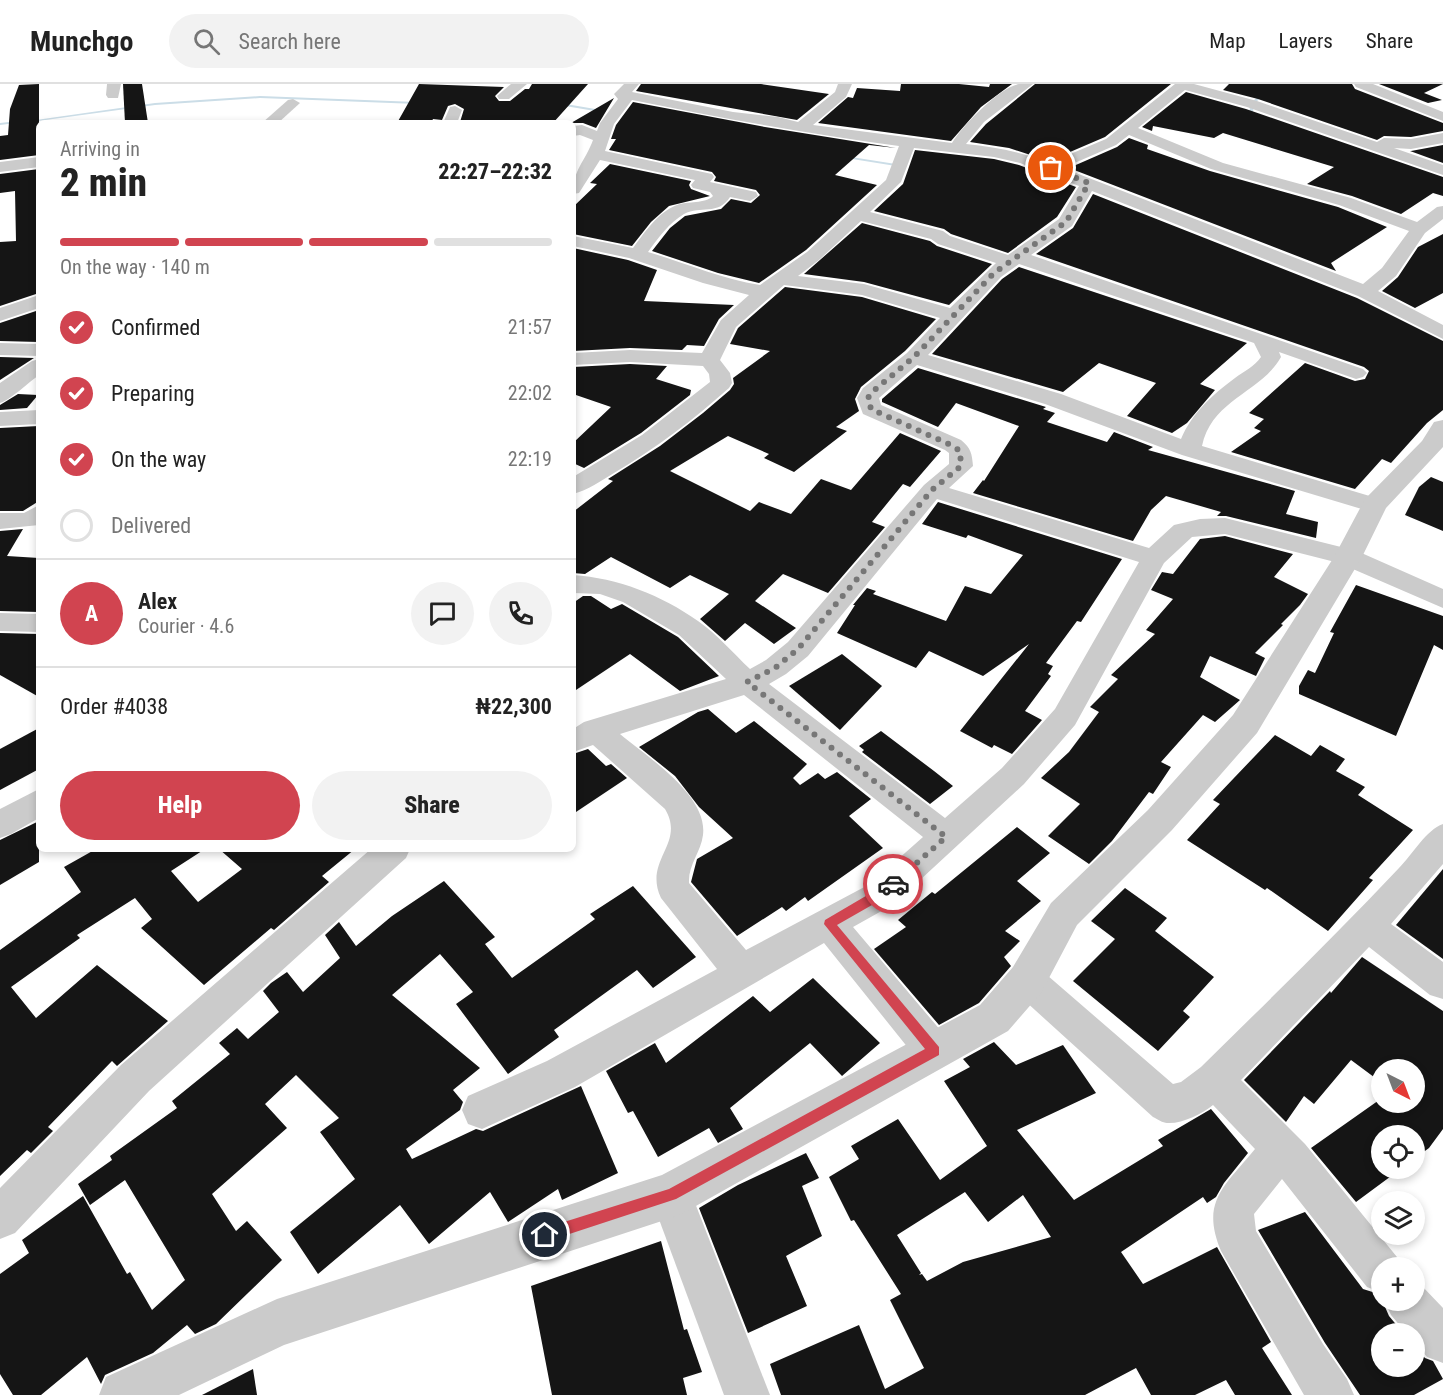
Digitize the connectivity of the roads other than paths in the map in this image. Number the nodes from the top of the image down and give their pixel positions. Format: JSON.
{"nodes":[{"id":1,"x":520,"y":84,"type":"edge"},
{"id":2,"x":845,"y":84,"type":"edge"},
{"id":3,"x":1026,"y":84,"type":"edge"},
{"id":4,"x":1361,"y":84,"type":"edge"},
{"id":5,"x":1183,"y":85,"type":"edge"},
{"id":6,"x":504,"y":96,"type":"dead end"},
{"id":7,"x":621,"y":100,"type":"edge"},
{"id":8,"x":293,"y":103,"type":"dead end"},
{"id":9,"x":796,"y":110,"type":"dead end"},
{"id":10,"x":1443,"y":117,"type":"edge"},
{"id":11,"x":273,"y":120,"type":"edge"},
{"id":12,"x":806,"y":124,"type":"junction"},
{"id":13,"x":1128,"y":130,"type":"junction"},
{"id":14,"x":576,"y":131,"type":"edge"},
{"id":15,"x":1443,"y":138,"type":"edge"},
{"id":16,"x":1359,"y":142,"type":"junction"},
{"id":17,"x":908,"y":143,"type":"junction"},
{"id":18,"x":1411,"y":144,"type":"junction"},
{"id":19,"x":598,"y":146,"type":"junction"},
{"id":20,"x":957,"y":147,"type":"junction"},
{"id":21,"x":1395,"y":153,"type":"junction"},
{"id":22,"x":36,"y":162,"type":"edge"},
{"id":23,"x":0,"y":167,"type":"edge"},
{"id":24,"x":1051,"y":168,"type":"junction"},
{"id":25,"x":1443,"y":170,"type":"edge"},
{"id":26,"x":1089,"y":183,"type":"junction"},
{"id":27,"x":576,"y":184,"type":"edge"},
{"id":28,"x":716,"y":189,"type":"junction"},
{"id":29,"x":750,"y":196,"type":"dead end"},
{"id":30,"x":1443,"y":211,"type":"edge"},
{"id":31,"x":860,"y":215,"type":"junction"},
{"id":32,"x":1419,"y":229,"type":"junction"},
{"id":33,"x":576,"y":242,"type":"edge"},
{"id":34,"x":636,"y":255,"type":"junction"},
{"id":35,"x":1013,"y":259,"type":"junction"},
{"id":36,"x":780,"y":279,"type":"junction"},
{"id":37,"x":764,"y":291,"type":"junction"},
{"id":38,"x":1365,"y":292,"type":"junction"},
{"id":39,"x":36,"y":303,"type":"edge"},
{"id":40,"x":0,"y":315,"type":"edge"},
{"id":41,"x":952,"y":315,"type":"junction"},
{"id":42,"x":1443,"y":333,"type":"edge"},
{"id":43,"x":1262,"y":340,"type":"junction"},
{"id":44,"x":0,"y":349,"type":"edge"},
{"id":45,"x":36,"y":350,"type":"edge"},
{"id":46,"x":914,"y":357,"type":"junction"},
{"id":47,"x":576,"y":359,"type":"edge"},
{"id":48,"x":709,"y":360,"type":"junction"},
{"id":49,"x":36,"y":367,"type":"edge"},
{"id":50,"x":1356,"y":373,"type":"dead end"},
{"id":51,"x":0,"y":397,"type":"edge"},
{"id":52,"x":36,"y":417,"type":"edge"},
{"id":53,"x":0,"y":419,"type":"edge"},
{"id":54,"x":1443,"y":428,"type":"edge"},
{"id":55,"x":1190,"y":450,"type":"junction"},
{"id":56,"x":576,"y":485,"type":"edge"},
{"id":57,"x":932,"y":490,"type":"junction"},
{"id":58,"x":1374,"y":505,"type":"junction"},
{"id":59,"x":36,"y":515,"type":"edge"},
{"id":60,"x":0,"y":521,"type":"edge"},
{"id":61,"x":1154,"y":558,"type":"junction"},
{"id":62,"x":1348,"y":558,"type":"junction"},
{"id":63,"x":576,"y":584,"type":"edge"},
{"id":64,"x":1443,"y":599,"type":"edge"},
{"id":65,"x":0,"y":622,"type":"edge"},
{"id":66,"x":36,"y":623,"type":"edge"},
{"id":67,"x":747,"y":682,"type":"junction"},
{"id":68,"x":584,"y":736,"type":"edge"},
{"id":69,"x":36,"y":804,"type":"edge"},
{"id":70,"x":0,"y":825,"type":"edge"},
{"id":71,"x":946,"y":837,"type":"junction"},
{"id":72,"x":1443,"y":837,"type":"edge"},
{"id":73,"x":391,"y":852,"type":"edge"},
{"id":74,"x":829,"y":924,"type":"junction"},
{"id":75,"x":1366,"y":926,"type":"junction"},
{"id":76,"x":741,"y":971,"type":"junction"},
{"id":77,"x":1026,"y":980,"type":"junction"},
{"id":78,"x":1443,"y":983,"type":"edge"},
{"id":79,"x":934,"y":1051,"type":"junction"},
{"id":80,"x":1215,"y":1080,"type":"junction"},
{"id":81,"x":483,"y":1110,"type":"dead end"},
{"id":82,"x":1291,"y":1158,"type":"junction"},
{"id":83,"x":671,"y":1194,"type":"junction"},
{"id":84,"x":0,"y":1218,"type":"edge"},
{"id":85,"x":1371,"y":1258,"type":"edge"},
{"id":86,"x":1416,"y":1311,"type":"edge"},
{"id":87,"x":1443,"y":1341,"type":"edge"},
{"id":88,"x":124,"y":1395,"type":"edge"},
{"id":89,"x":747,"y":1395,"type":"edge"},
{"id":90,"x":1331,"y":1395,"type":"edge"}],
"edges":[{"from":1,"to":6,"type":"street"},
{"from":2,"to":12,"type":"street"},
{"from":3,"to":20,"type":"street"},
{"from":4,"to":10,"type":"street"},
{"from":5,"to":13,"type":"street"},
{"from":5,"to":16,"type":"street"},
{"from":7,"to":12,"type":"street"},
{"from":7,"to":19,"type":"street"},
{"from":8,"to":11,"type":"street"},
{"from":9,"to":12,"type":"street"},
{"from":12,"to":17,"type":"street"},
{"from":13,"to":24,"type":"street"},
{"from":13,"to":32,"type":"street"},
{"from":14,"to":19,"type":"street"},
{"from":15,"to":18,"type":"street"},
{"from":16,"to":18,"type":"street"},
{"from":16,"to":21,"type":"street"},
{"from":17,"to":20,"type":"street"},
{"from":17,"to":31,"type":"street"},
{"from":18,"to":21,"type":"street"},
{"from":19,"to":27,"type":"street"},
{"from":19,"to":28,"type":"street"},
{"from":20,"to":24,"type":"street"},
{"from":21,"to":25,"type":"street"},
{"from":22,"to":23,"type":"street"},
{"from":24,"to":26,"type":"street"},
{"from":26,"to":35,"type":"street"},
{"from":26,"to":38,"type":"street"},
{"from":28,"to":29,"type":"street"},
{"from":28,"to":34,"type":"street"},
{"from":30,"to":32,"type":"street"},
{"from":31,"to":35,"type":"street"},
{"from":31,"to":36,"type":"street"},
{"from":32,"to":38,"type":"street"},
{"from":33,"to":34,"type":"street"},
{"from":34,"to":37,"type":"street"},
{"from":35,"to":41,"type":"street"},
{"from":35,"to":43,"type":"street"},
{"from":36,"to":37,"type":"street"},
{"from":36,"to":41,"type":"street"},
{"from":37,"to":48,"type":"street"},
{"from":38,"to":42,"type":"street"},
{"from":39,"to":40,"type":"street"},
{"from":41,"to":46,"type":"street"},
{"from":43,"to":50,"type":"street"},
{"from":43,"to":55,"type":"street"},
{"from":44,"to":45,"type":"street"},
{"from":46,"to":55,"type":"street"},
{"from":46,"to":57,"type":"street"},
{"from":47,"to":48,"type":"street"},
{"from":48,"to":56,"type":"street"},
{"from":49,"to":51,"type":"street"},
{"from":52,"to":53,"type":"street"},
{"from":54,"to":58,"type":"street"},
{"from":55,"to":58,"type":"street"},
{"from":57,"to":61,"type":"street"},
{"from":57,"to":67,"type":"street"},
{"from":58,"to":62,"type":"street"},
{"from":59,"to":60,"type":"street"},
{"from":61,"to":62,"type":"street"},
{"from":61,"to":71,"type":"street"},
{"from":62,"to":64,"type":"street"},
{"from":62,"to":77,"type":"street"},
{"from":63,"to":67,"type":"street"},
{"from":65,"to":66,"type":"street"},
{"from":67,"to":68,"type":"street"},
{"from":67,"to":71,"type":"street"},
{"from":68,"to":76,"type":"street"},
{"from":69,"to":70,"type":"street"},
{"from":71,"to":74,"type":"street"},
{"from":72,"to":75,"type":"street"},
{"from":73,"to":84,"type":"street"},
{"from":74,"to":76,"type":"street"},
{"from":74,"to":79,"type":"street"},
{"from":75,"to":78,"type":"street"},
{"from":75,"to":80,"type":"street"},
{"from":76,"to":81,"type":"street"},
{"from":77,"to":79,"type":"street"},
{"from":77,"to":80,"type":"street"},
{"from":79,"to":83,"type":"street"},
{"from":80,"to":82,"type":"street"},
{"from":82,"to":85,"type":"street"},
{"from":82,"to":90,"type":"street"},
{"from":83,"to":88,"type":"street"},
{"from":83,"to":89,"type":"street"},
{"from":86,"to":87,"type":"street"}]}
